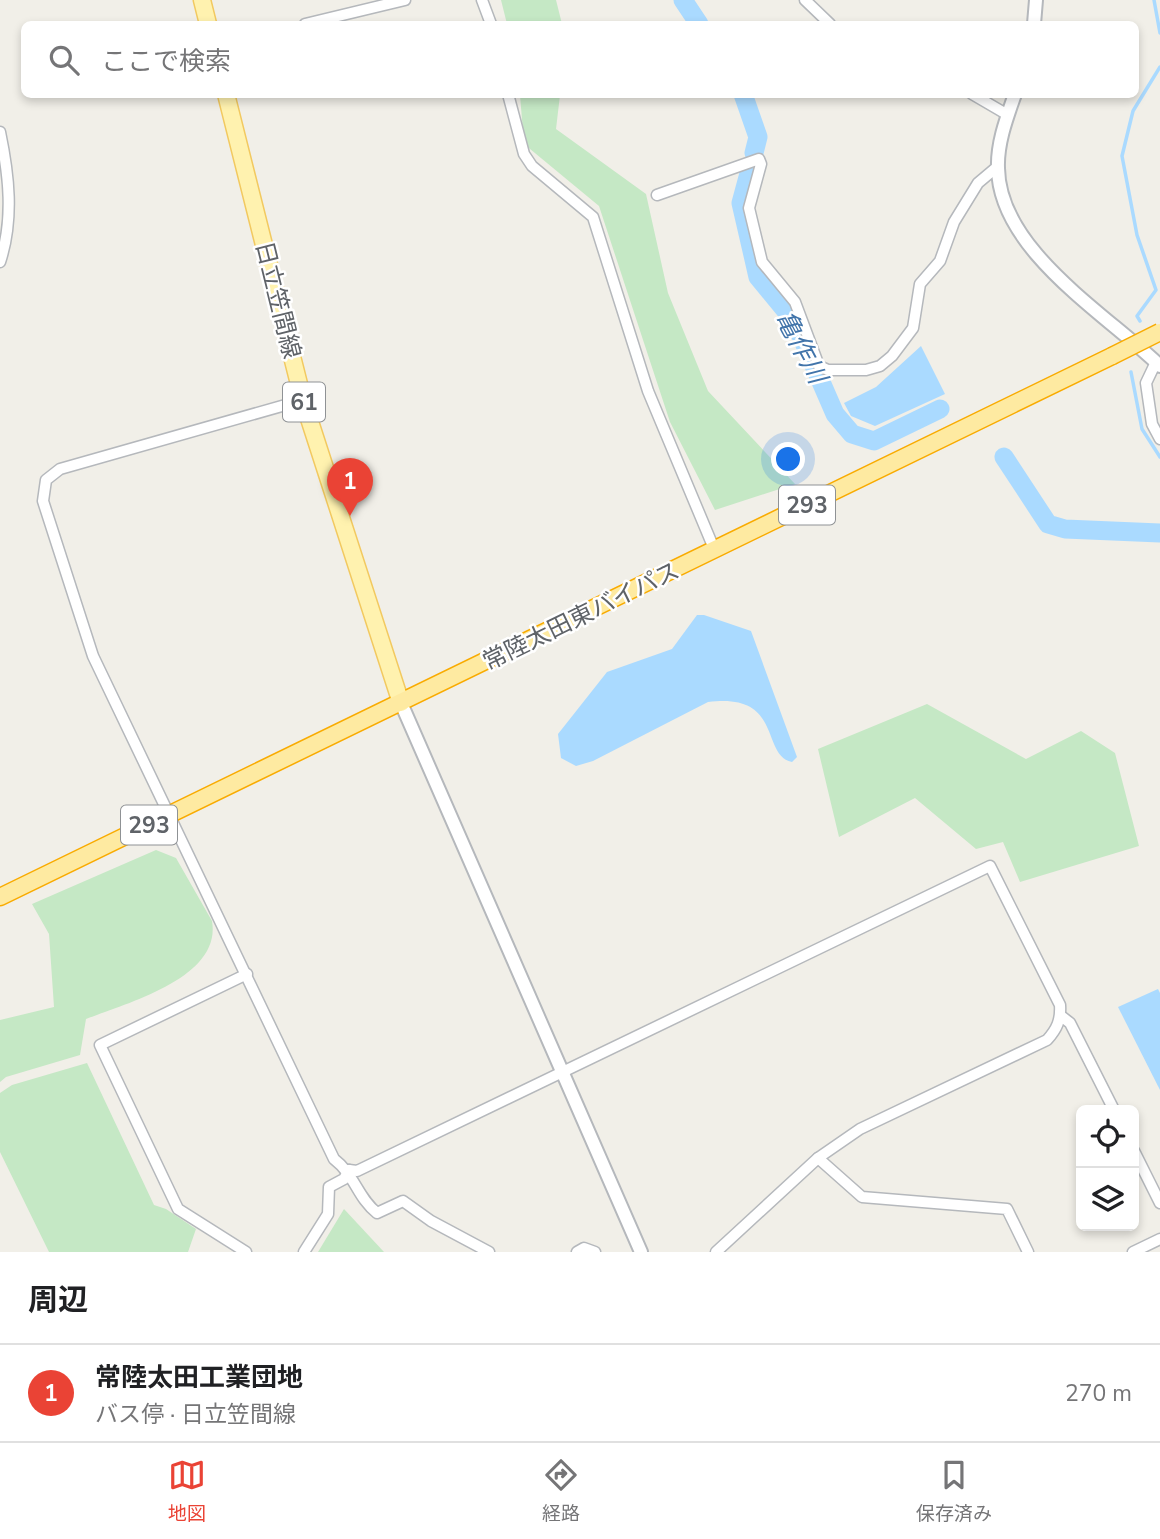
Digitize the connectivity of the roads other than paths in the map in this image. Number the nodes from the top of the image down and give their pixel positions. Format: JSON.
{"nodes":[{"id":1,"x":202,"y":0,"type":"edge"},
{"id":2,"x":405,"y":0,"type":"edge"},
{"id":3,"x":482,"y":0,"type":"edge"},
{"id":4,"x":805,"y":0,"type":"edge"},
{"id":5,"x":1036,"y":0,"type":"edge"},
{"id":6,"x":207,"y":21,"type":"edge"},
{"id":7,"x":318,"y":21,"type":"edge"},
{"id":8,"x":490,"y":21,"type":"edge"},
{"id":9,"x":827,"y":21,"type":"edge"},
{"id":10,"x":1034,"y":21,"type":"edge"},
{"id":11,"x":227,"y":98,"type":"edge"},
{"id":12,"x":509,"y":98,"type":"edge"},
{"id":13,"x":979,"y":98,"type":"edge"},
{"id":14,"x":1014,"y":98,"type":"edge"},
{"id":15,"x":1008,"y":115,"type":"junction"},
{"id":16,"x":0,"y":132,"type":"edge"},
{"id":17,"x":997,"y":167,"type":"junction"},
{"id":18,"x":657,"y":195,"type":"dead end"},
{"id":19,"x":0,"y":262,"type":"edge"},
{"id":20,"x":1160,"y":332,"type":"edge"},
{"id":21,"x":1158,"y":364,"type":"edge"},
{"id":22,"x":303,"y":400,"type":"junction"},
{"id":23,"x":1160,"y":439,"type":"edge"},
{"id":24,"x":715,"y":551,"type":"junction"},
{"id":25,"x":401,"y":703,"type":"junction"},
{"id":26,"x":171,"y":815,"type":"junction"},
{"id":27,"x":0,"y":897,"type":"edge"},
{"id":28,"x":247,"y":974,"type":"junction"},
{"id":29,"x":1061,"y":1016,"type":"junction"},
{"id":30,"x":562,"y":1072,"type":"junction"},
{"id":31,"x":1111,"y":1105,"type":"edge"},
{"id":32,"x":818,"y":1158,"type":"junction"},
{"id":33,"x":1139,"y":1161,"type":"edge"},
{"id":34,"x":349,"y":1170,"type":"junction"},
{"id":35,"x":1160,"y":1203,"type":"edge"},
{"id":36,"x":1160,"y":1240,"type":"edge"},
{"id":37,"x":246,"y":1252,"type":"edge"},
{"id":38,"x":304,"y":1252,"type":"edge"},
{"id":39,"x":489,"y":1252,"type":"edge"},
{"id":40,"x":576,"y":1252,"type":"edge"},
{"id":41,"x":595,"y":1252,"type":"edge"},
{"id":42,"x":641,"y":1252,"type":"edge"},
{"id":43,"x":716,"y":1252,"type":"edge"},
{"id":44,"x":1027,"y":1252,"type":"edge"},
{"id":45,"x":1133,"y":1252,"type":"edge"}],
"edges":[{"from":1,"to":6,"type":"main road"},
{"from":2,"to":7,"type":"street"},
{"from":3,"to":8,"type":"street"},
{"from":4,"to":9,"type":"street"},
{"from":5,"to":10,"type":"street"},
{"from":11,"to":22,"type":"main road","name":"日立笠間線","number":"61"},
{"from":12,"to":24,"type":"street"},
{"from":13,"to":15,"type":"street"},
{"from":14,"to":15,"type":"street"},
{"from":15,"to":17,"type":"street"},
{"from":16,"to":19,"type":"street"},
{"from":17,"to":18,"type":"street"},
{"from":17,"to":21,"type":"street"},
{"from":20,"to":24,"type":"highway","name":"常陸太田東バイパス","number":"293","bridge":true},
{"from":21,"to":23,"type":"street"},
{"from":22,"to":25,"type":"main road","name":"日立笠間線","number":"61"},
{"from":22,"to":26,"type":"street"},
{"from":24,"to":25,"type":"highway","name":"常陸太田東バイパス","number":"293"},
{"from":25,"to":26,"type":"highway","name":"常陸太田東バイパス","number":"293"},
{"from":25,"to":30,"type":"street"},
{"from":26,"to":27,"type":"highway","name":"常陸太田東バイパス","number":"293"},
{"from":26,"to":28,"type":"street"},
{"from":28,"to":34,"type":"street"},
{"from":28,"to":37,"type":"street"},
{"from":29,"to":30,"type":"street"},
{"from":29,"to":31,"type":"street"},
{"from":29,"to":32,"type":"street"},
{"from":30,"to":34,"type":"street"},
{"from":30,"to":42,"type":"street"},
{"from":32,"to":43,"type":"street"},
{"from":32,"to":44,"type":"street"},
{"from":33,"to":35,"type":"street"},
{"from":34,"to":38,"type":"street"},
{"from":34,"to":39,"type":"street"},
{"from":36,"to":45,"type":"street"},
{"from":40,"to":41,"type":"street"}]}
